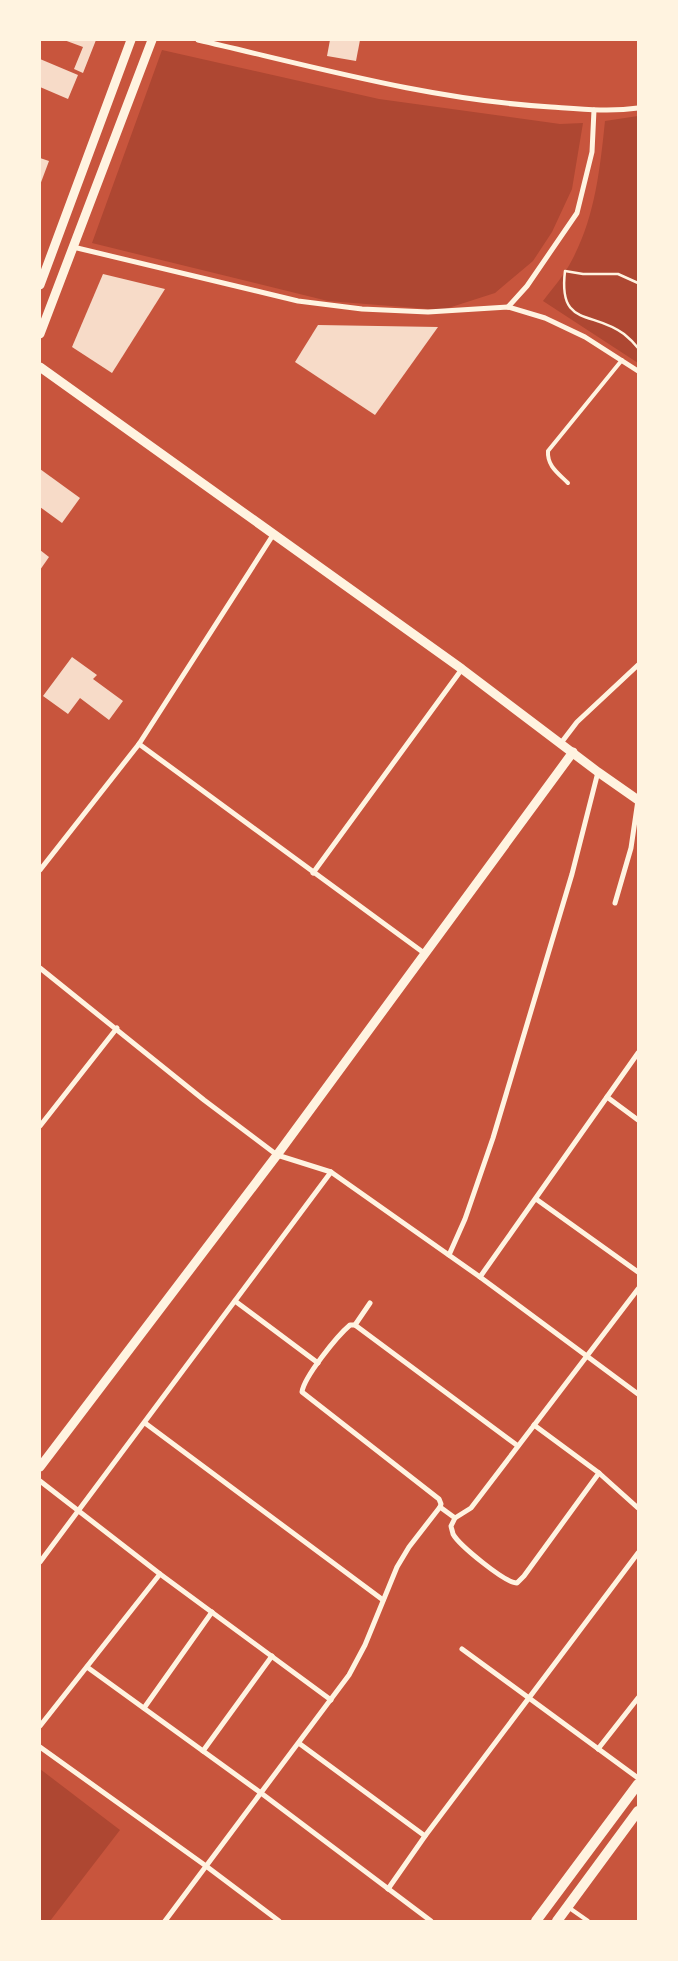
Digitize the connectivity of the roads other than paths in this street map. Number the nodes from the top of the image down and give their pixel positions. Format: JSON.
{"nodes":[{"id":1,"x":130,"y":40,"type":"edge"},
{"id":2,"x":152,"y":40,"type":"edge"},
{"id":3,"x":198,"y":40,"type":"edge"},
{"id":4,"x":638,"y":108,"type":"edge"},
{"id":5,"x":594,"y":110,"type":"junction"},
{"id":6,"x":73,"y":247,"type":"junction"},
{"id":7,"x":40,"y":286,"type":"edge"},
{"id":8,"x":508,"y":307,"type":"junction"},
{"id":9,"x":40,"y":334,"type":"edge"},
{"id":10,"x":622,"y":360,"type":"junction"},
{"id":11,"x":40,"y":367,"type":"edge"},
{"id":12,"x":638,"y":371,"type":"edge"},
{"id":13,"x":568,"y":483,"type":"dead end"},
{"id":14,"x":273,"y":534,"type":"junction"},
{"id":15,"x":638,"y":665,"type":"edge"},
{"id":16,"x":462,"y":669,"type":"junction"},
{"id":17,"x":561,"y":743,"type":"junction"},
{"id":18,"x":139,"y":744,"type":"junction"},
{"id":19,"x":573,"y":752,"type":"junction"},
{"id":20,"x":598,"y":772,"type":"junction"},
{"id":21,"x":638,"y":800,"type":"edge"},
{"id":22,"x":40,"y":870,"type":"edge"},
{"id":23,"x":313,"y":873,"type":"junction"},
{"id":24,"x":615,"y":903,"type":"dead end"},
{"id":25,"x":424,"y":953,"type":"junction"},
{"id":26,"x":40,"y":968,"type":"edge"},
{"id":27,"x":117,"y":1028,"type":"junction"},
{"id":28,"x":638,"y":1053,"type":"edge"},
{"id":29,"x":607,"y":1097,"type":"junction"},
{"id":30,"x":638,"y":1120,"type":"edge"},
{"id":31,"x":40,"y":1126,"type":"edge"},
{"id":32,"x":277,"y":1155,"type":"junction"},
{"id":33,"x":331,"y":1172,"type":"junction"},
{"id":34,"x":536,"y":1199,"type":"junction"},
{"id":35,"x":449,"y":1255,"type":"junction"},
{"id":36,"x":638,"y":1272,"type":"edge"},
{"id":37,"x":480,"y":1277,"type":"junction"},
{"id":38,"x":638,"y":1289,"type":"edge"},
{"id":39,"x":234,"y":1301,"type":"junction"},
{"id":40,"x":370,"y":1303,"type":"dead end"},
{"id":41,"x":355,"y":1325,"type":"junction"},
{"id":42,"x":587,"y":1357,"type":"junction"},
{"id":43,"x":318,"y":1363,"type":"junction"},
{"id":44,"x":638,"y":1394,"type":"edge"},
{"id":45,"x":145,"y":1422,"type":"junction"},
{"id":46,"x":534,"y":1425,"type":"junction"},
{"id":47,"x":518,"y":1446,"type":"junction"},
{"id":48,"x":40,"y":1467,"type":"edge"},
{"id":49,"x":599,"y":1473,"type":"junction"},
{"id":50,"x":40,"y":1481,"type":"edge"},
{"id":51,"x":440,"y":1507,"type":"junction"},
{"id":52,"x":638,"y":1508,"type":"edge"},
{"id":53,"x":78,"y":1511,"type":"junction"},
{"id":54,"x":455,"y":1518,"type":"junction"},
{"id":55,"x":638,"y":1553,"type":"edge"},
{"id":56,"x":40,"y":1562,"type":"edge"},
{"id":57,"x":160,"y":1574,"type":"junction"},
{"id":58,"x":383,"y":1600,"type":"junction"},
{"id":59,"x":212,"y":1612,"type":"junction"},
{"id":60,"x":462,"y":1649,"type":"dead end"},
{"id":61,"x":272,"y":1656,"type":"junction"},
{"id":62,"x":88,"y":1667,"type":"junction"},
{"id":63,"x":638,"y":1698,"type":"edge"},
{"id":64,"x":530,"y":1699,"type":"junction"},
{"id":65,"x":331,"y":1700,"type":"junction"},
{"id":66,"x":144,"y":1708,"type":"junction"},
{"id":67,"x":40,"y":1726,"type":"edge"},
{"id":68,"x":300,"y":1744,"type":"junction"},
{"id":69,"x":40,"y":1747,"type":"edge"},
{"id":70,"x":598,"y":1749,"type":"junction"},
{"id":71,"x":203,"y":1751,"type":"junction"},
{"id":72,"x":638,"y":1778,"type":"edge"},
{"id":73,"x":638,"y":1784,"type":"edge"},
{"id":74,"x":261,"y":1793,"type":"junction"},
{"id":75,"x":638,"y":1811,"type":"edge"},
{"id":76,"x":425,"y":1836,"type":"junction"},
{"id":77,"x":206,"y":1866,"type":"junction"},
{"id":78,"x":388,"y":1890,"type":"junction"},
{"id":79,"x":568,"y":1907,"type":"junction"},
{"id":80,"x":165,"y":1921,"type":"edge"},
{"id":81,"x":279,"y":1921,"type":"edge"},
{"id":82,"x":431,"y":1921,"type":"edge"},
{"id":83,"x":536,"y":1921,"type":"edge"},
{"id":84,"x":557,"y":1921,"type":"edge"},
{"id":85,"x":588,"y":1921,"type":"edge"}],
"edges":[{"from":1,"to":7,"type":"street"},
{"from":2,"to":6,"type":"street"},
{"from":3,"to":5,"type":"street"},
{"from":4,"to":5,"type":"street"},
{"from":5,"to":8,"type":"street"},
{"from":6,"to":8,"type":"street"},
{"from":6,"to":9,"type":"street"},
{"from":8,"to":10,"type":"street"},
{"from":10,"to":12,"type":"street"},
{"from":10,"to":13,"type":"lane"},
{"from":11,"to":14,"type":"street"},
{"from":14,"to":16,"type":"street"},
{"from":14,"to":18,"type":"street"},
{"from":15,"to":17,"type":"street"},
{"from":16,"to":17,"type":"street"},
{"from":16,"to":23,"type":"street"},
{"from":17,"to":19,"type":"street"},
{"from":18,"to":22,"type":"street"},
{"from":18,"to":23,"type":"street"},
{"from":19,"to":20,"type":"street"},
{"from":19,"to":25,"type":"street"},
{"from":20,"to":21,"type":"street"},
{"from":20,"to":35,"type":"street"},
{"from":21,"to":24,"type":"street"},
{"from":23,"to":25,"type":"street"},
{"from":25,"to":32,"type":"street"},
{"from":26,"to":27,"type":"street"},
{"from":27,"to":31,"type":"street"},
{"from":27,"to":32,"type":"street"},
{"from":28,"to":29,"type":"street"},
{"from":29,"to":30,"type":"street"},
{"from":29,"to":34,"type":"street"},
{"from":32,"to":33,"type":"street"},
{"from":32,"to":48,"type":"street"},
{"from":33,"to":35,"type":"street"},
{"from":33,"to":39,"type":"street"},
{"from":34,"to":36,"type":"street"},
{"from":34,"to":37,"type":"street"},
{"from":35,"to":37,"type":"street"},
{"from":37,"to":42,"type":"street"},
{"from":38,"to":42,"type":"street"},
{"from":39,"to":43,"type":"street"},
{"from":39,"to":45,"type":"street"},
{"from":40,"to":41,"type":"street"},
{"from":41,"to":43,"type":"street"},
{"from":41,"to":47,"type":"street"},
{"from":42,"to":44,"type":"street"},
{"from":42,"to":46,"type":"street"},
{"from":43,"to":51,"type":"street"},
{"from":45,"to":53,"type":"street"},
{"from":45,"to":58,"type":"street"},
{"from":46,"to":47,"type":"street"},
{"from":46,"to":49,"type":"street"},
{"from":47,"to":54,"type":"street"},
{"from":49,"to":52,"type":"street"},
{"from":49,"to":54,"type":"street"},
{"from":50,"to":53,"type":"street"},
{"from":51,"to":54,"type":"street"},
{"from":51,"to":58,"type":"street"},
{"from":53,"to":56,"type":"street"},
{"from":53,"to":57,"type":"street"},
{"from":55,"to":64,"type":"street"},
{"from":57,"to":59,"type":"street"},
{"from":57,"to":62,"type":"street"},
{"from":58,"to":65,"type":"street"},
{"from":59,"to":61,"type":"street"},
{"from":59,"to":66,"type":"street"},
{"from":60,"to":64,"type":"street"},
{"from":61,"to":65,"type":"street"},
{"from":61,"to":71,"type":"street"},
{"from":62,"to":66,"type":"street"},
{"from":62,"to":67,"type":"street"},
{"from":63,"to":70,"type":"street"},
{"from":64,"to":70,"type":"street"},
{"from":64,"to":76,"type":"street"},
{"from":65,"to":68,"type":"street"},
{"from":66,"to":71,"type":"street"},
{"from":68,"to":74,"type":"street"},
{"from":68,"to":76,"type":"street"},
{"from":69,"to":77,"type":"street"},
{"from":70,"to":72,"type":"street"},
{"from":71,"to":74,"type":"street"},
{"from":73,"to":83,"type":"main road"},
{"from":74,"to":77,"type":"street"},
{"from":74,"to":78,"type":"street"},
{"from":75,"to":79,"type":"main road"},
{"from":76,"to":78,"type":"street"},
{"from":77,"to":80,"type":"street"},
{"from":77,"to":81,"type":"street"},
{"from":78,"to":82,"type":"street"},
{"from":79,"to":84,"type":"main road"},
{"from":79,"to":85,"type":"lane"}]}
